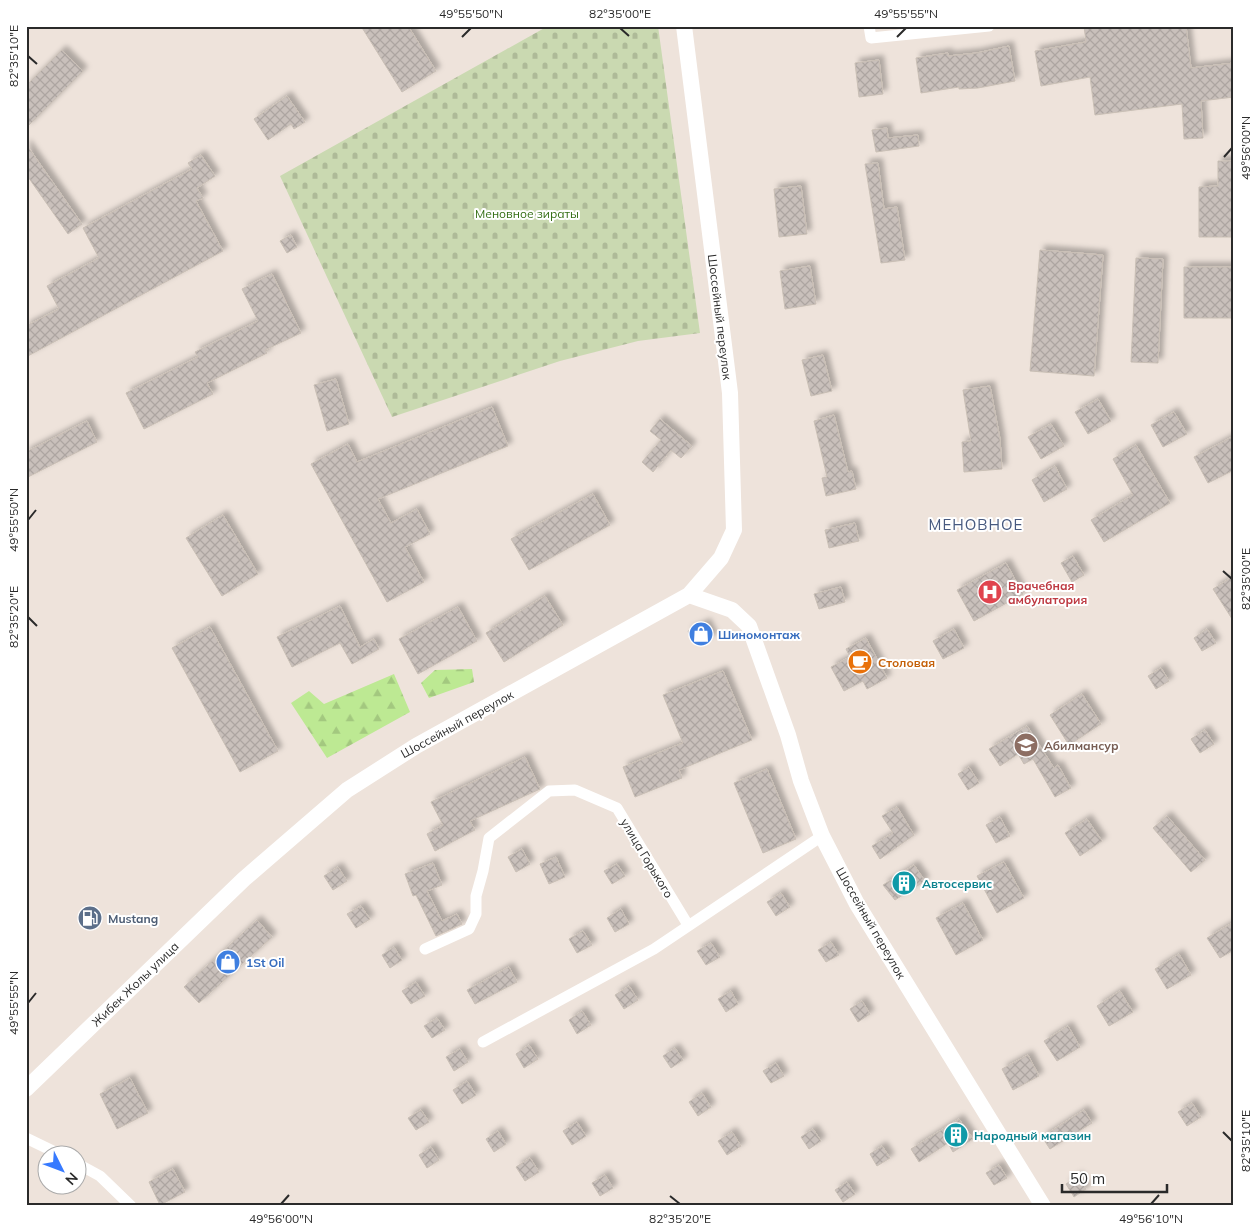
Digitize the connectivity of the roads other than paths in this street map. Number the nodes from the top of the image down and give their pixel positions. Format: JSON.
{"nodes":[{"id":1,"x":684,"y":26,"type":"edge"},
{"id":2,"x":869,"y":26,"type":"edge"},
{"id":3,"x":989,"y":26,"type":"edge"},
{"id":4,"x":689,"y":595,"type":"junction"},
{"id":5,"x":822,"y":836,"type":"junction"},
{"id":6,"x":244,"y":879,"type":"joint"},
{"id":7,"x":688,"y":925,"type":"junction"},
{"id":8,"x":425,"y":949,"type":"dead end"},
{"id":9,"x":484,"y":1042,"type":"dead end"},
{"id":10,"x":26,"y":1089,"type":"edge"},
{"id":11,"x":26,"y":1138,"type":"edge"},
{"id":12,"x":38,"y":1144,"type":"edge"},
{"id":13,"x":88,"y":1169,"type":"edge"},
{"id":14,"x":130,"y":1206,"type":"edge"},
{"id":15,"x":1043,"y":1206,"type":"edge"}],
"edges":[{"from":1,"to":4,"type":"main road","name":"Шоссейный переулок"},
{"from":2,"to":3,"type":"street"},
{"from":4,"to":5,"type":"main road","name":"Шоссейный переулок"},
{"from":4,"to":6,"type":"main road","name":"Шоссейный переулок"},
{"from":5,"to":7,"type":"street"},
{"from":5,"to":15,"type":"main road","name":"Шоссейный переулок"},
{"from":6,"to":10,"type":"main road","name":"Жибек Жолы улица"},
{"from":7,"to":8,"type":"street","name":"улица Горького"},
{"from":7,"to":9,"type":"street"},
{"from":11,"to":12,"type":"street"},
{"from":13,"to":14,"type":"street"}]}
